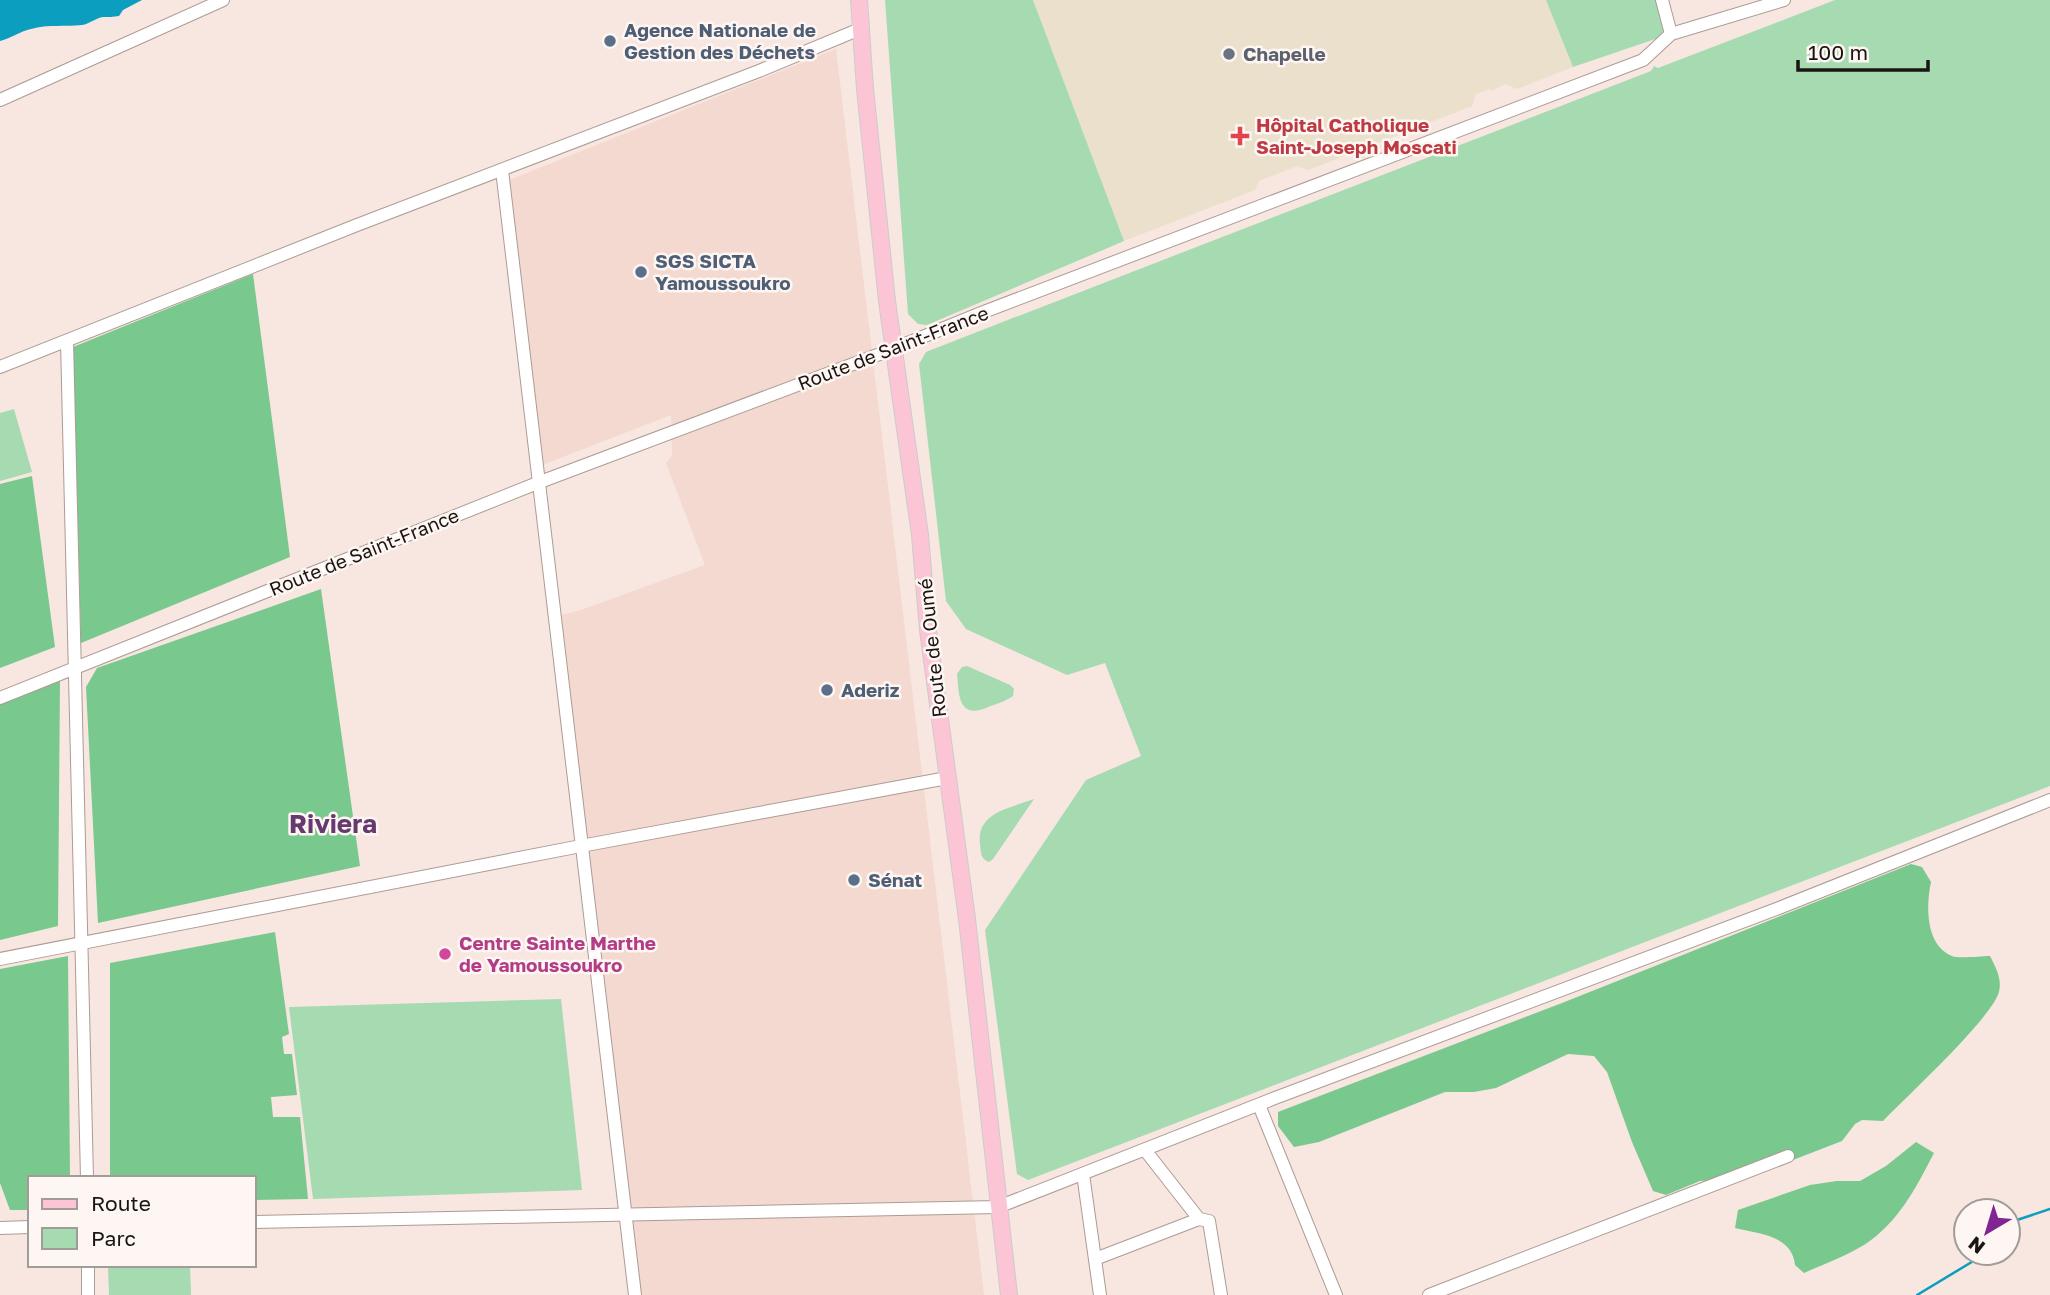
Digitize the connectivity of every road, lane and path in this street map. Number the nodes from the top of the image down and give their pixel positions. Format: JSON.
{"nodes":[{"id":1,"x":223,"y":0,"type":"edge"},
{"id":2,"x":859,"y":0,"type":"edge"},
{"id":3,"x":1662,"y":0,"type":"edge"},
{"id":4,"x":1784,"y":0,"type":"edge"},
{"id":5,"x":860,"y":29,"type":"junction"},
{"id":6,"x":1671,"y":34,"type":"junction"},
{"id":7,"x":0,"y":100,"type":"edge"},
{"id":8,"x":502,"y":170,"type":"junction"},
{"id":9,"x":68,"y":341,"type":"junction"},
{"id":10,"x":893,"y":349,"type":"junction"},
{"id":11,"x":0,"y":367,"type":"edge"},
{"id":12,"x":540,"y":482,"type":"junction"},
{"id":13,"x":76,"y":666,"type":"junction"},
{"id":14,"x":0,"y":698,"type":"edge"},
{"id":15,"x":947,"y":778,"type":"junction"},
{"id":16,"x":2050,"y":800,"type":"edge"},
{"id":17,"x":581,"y":846,"type":"junction"},
{"id":18,"x":81,"y":943,"type":"junction"},
{"id":19,"x":0,"y":959,"type":"edge"},
{"id":20,"x":1259,"y":1105,"type":"junction"},
{"id":21,"x":1145,"y":1150,"type":"junction"},
{"id":22,"x":1788,"y":1156,"type":"dead end"},
{"id":23,"x":1083,"y":1174,"type":"junction"},
{"id":24,"x":87,"y":1176,"type":"edge"},
{"id":25,"x":998,"y":1208,"type":"junction"},
{"id":26,"x":625,"y":1214,"type":"junction"},
{"id":27,"x":1199,"y":1219,"type":"junction"},
{"id":28,"x":256,"y":1222,"type":"edge"},
{"id":29,"x":28,"y":1227,"type":"edge"},
{"id":30,"x":0,"y":1228,"type":"edge"},
{"id":31,"x":1095,"y":1259,"type":"junction"},
{"id":32,"x":88,"y":1267,"type":"edge"},
{"id":33,"x":88,"y":1295,"type":"edge"},
{"id":34,"x":635,"y":1295,"type":"edge"},
{"id":35,"x":1009,"y":1295,"type":"edge"},
{"id":36,"x":1100,"y":1295,"type":"edge"},
{"id":37,"x":1221,"y":1295,"type":"edge"},
{"id":38,"x":1336,"y":1295,"type":"edge"},
{"id":39,"x":1429,"y":1295,"type":"edge"}],
"edges":[{"from":1,"to":7,"type":"street"},
{"from":2,"to":5,"type":"main road","name":"Route de Oumé"},
{"from":3,"to":6,"type":"street"},
{"from":4,"to":6,"type":"street","name":"Route de Saint-France"},
{"from":5,"to":8,"type":"street"},
{"from":5,"to":10,"type":"main road","name":"Route de Oumé"},
{"from":6,"to":10,"type":"street","name":"Route de Saint-France"},
{"from":8,"to":9,"type":"street"},
{"from":8,"to":12,"type":"street"},
{"from":9,"to":11,"type":"street"},
{"from":9,"to":13,"type":"street"},
{"from":10,"to":12,"type":"street","name":"Route de Saint-France"},
{"from":10,"to":15,"type":"main road","name":"Route de Oumé"},
{"from":12,"to":13,"type":"street","name":"Route de Saint-France"},
{"from":12,"to":17,"type":"street"},
{"from":13,"to":14,"type":"street","name":"Route de Saint-France"},
{"from":13,"to":18,"type":"street"},
{"from":15,"to":17,"type":"street"},
{"from":15,"to":25,"type":"main road","name":"Route de Oumé"},
{"from":16,"to":20,"type":"street"},
{"from":17,"to":18,"type":"street"},
{"from":17,"to":26,"type":"street"},
{"from":18,"to":19,"type":"street"},
{"from":18,"to":24,"type":"street"},
{"from":20,"to":21,"type":"street"},
{"from":20,"to":38,"type":"street"},
{"from":21,"to":23,"type":"street"},
{"from":21,"to":27,"type":"street"},
{"from":22,"to":39,"type":"street"},
{"from":23,"to":25,"type":"street"},
{"from":23,"to":31,"type":"street"},
{"from":25,"to":26,"type":"street"},
{"from":25,"to":35,"type":"main road","name":"Route de Oumé"},
{"from":26,"to":28,"type":"street"},
{"from":26,"to":34,"type":"street"},
{"from":27,"to":31,"type":"street"},
{"from":27,"to":37,"type":"street"},
{"from":29,"to":30,"type":"street"},
{"from":31,"to":36,"type":"street"},
{"from":32,"to":33,"type":"street"}]}
